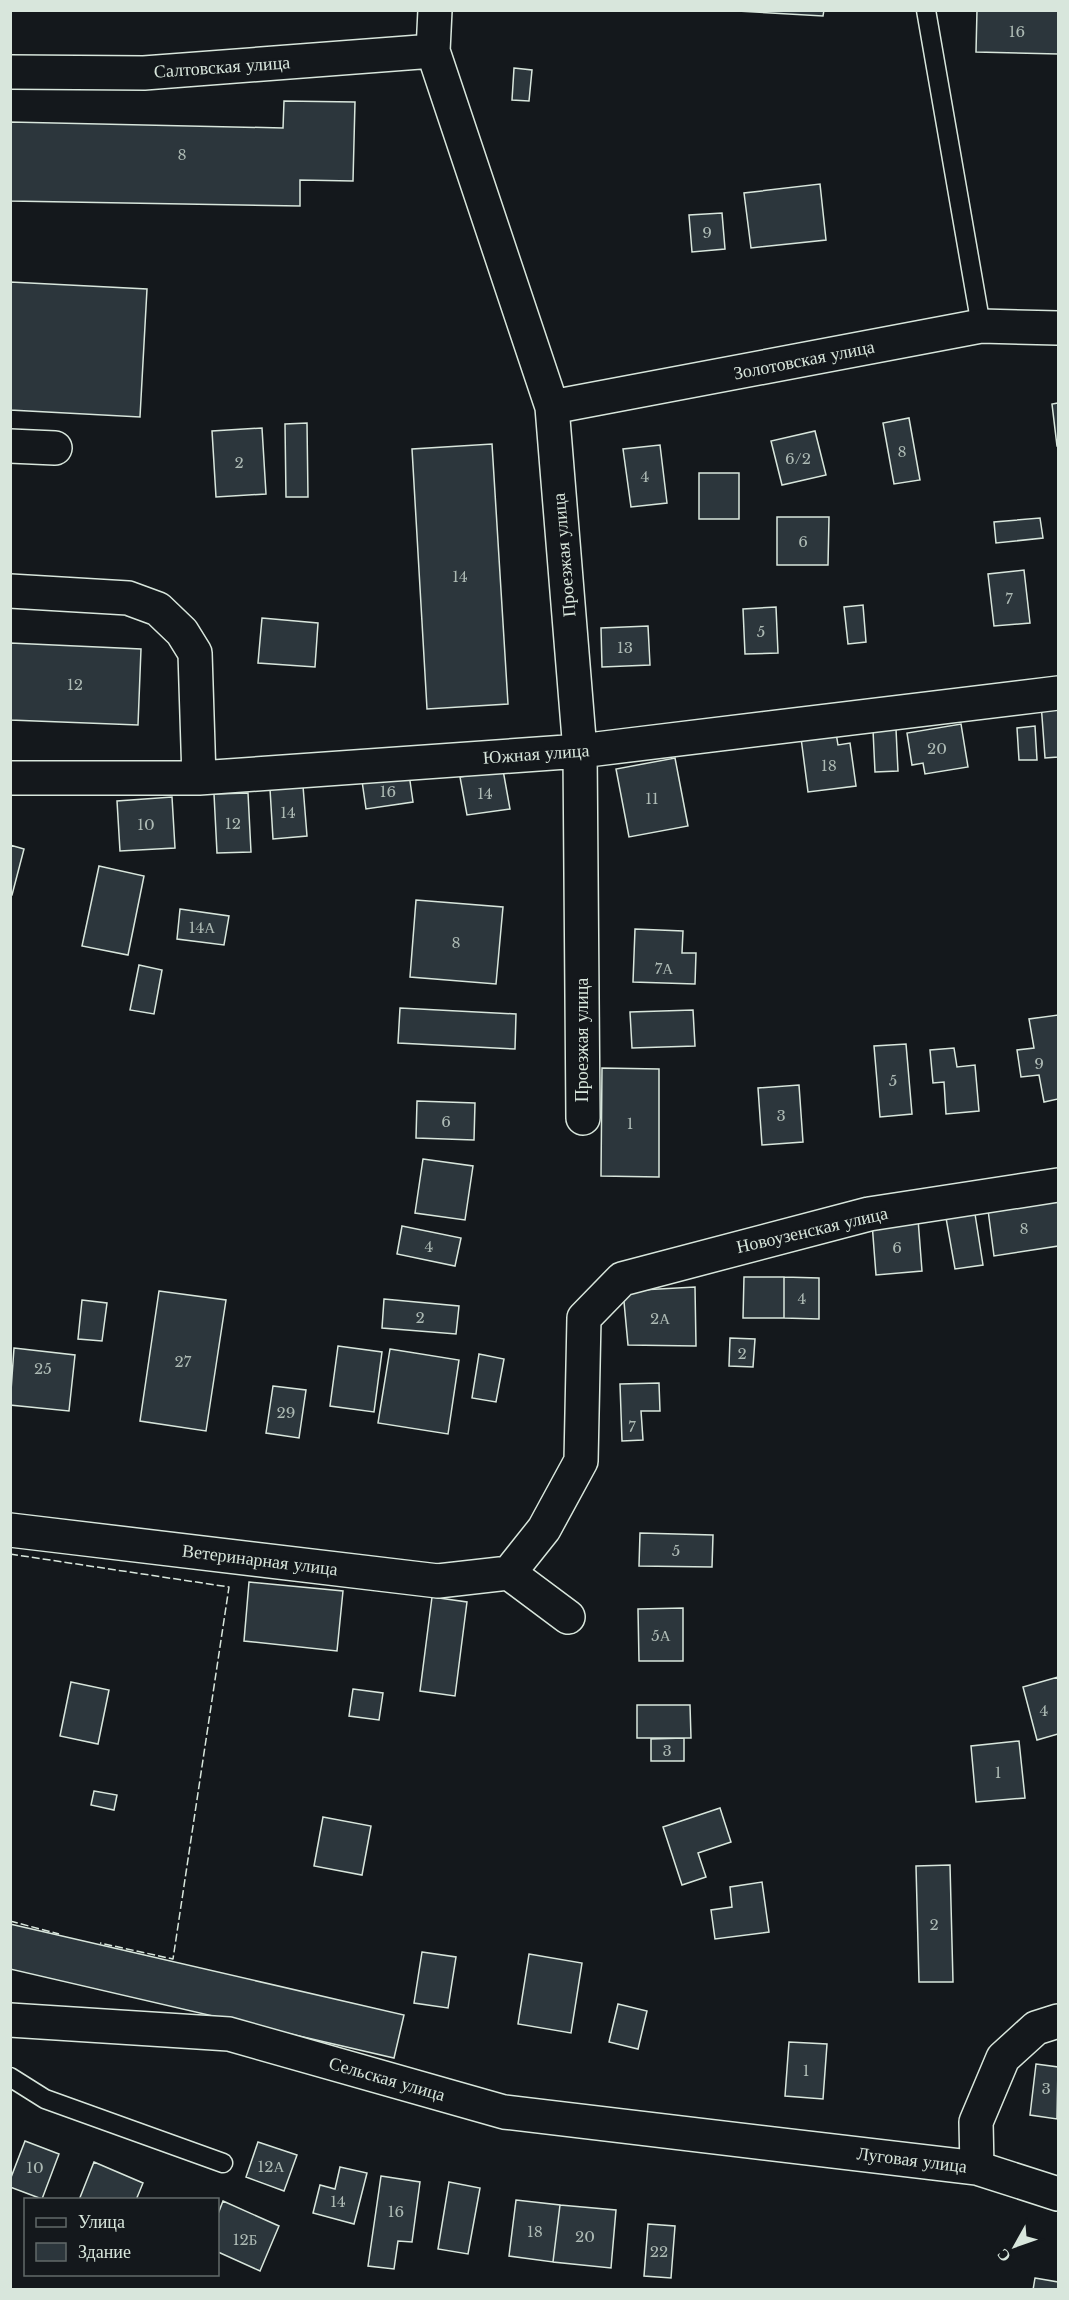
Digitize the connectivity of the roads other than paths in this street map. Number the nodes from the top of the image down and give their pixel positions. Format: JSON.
{"nodes":[{"id":1,"x":435,"y":10,"type":"edge"},
{"id":2,"x":926,"y":10,"type":"edge"},
{"id":3,"x":433,"y":51,"type":"junction"},
{"id":4,"x":10,"y":72,"type":"edge"},
{"id":5,"x":981,"y":326,"type":"junction"},
{"id":6,"x":1059,"y":328,"type":"edge"},
{"id":7,"x":552,"y":407,"type":"junction"},
{"id":8,"x":10,"y":446,"type":"edge"},
{"id":9,"x":55,"y":448,"type":"dead end"},
{"id":10,"x":10,"y":591,"type":"edge"},
{"id":11,"x":1059,"y":693,"type":"edge"},
{"id":12,"x":580,"y":751,"type":"junction"},
{"id":13,"x":10,"y":778,"type":"edge"},
{"id":14,"x":199,"y":778,"type":"junction"},
{"id":15,"x":583,"y":1118,"type":"dead end"},
{"id":16,"x":1059,"y":1185,"type":"edge"},
{"id":17,"x":10,"y":1530,"type":"edge"},
{"id":18,"x":509,"y":1573,"type":"junction"},
{"id":19,"x":568,"y":1617,"type":"dead end"},
{"id":20,"x":10,"y":2020,"type":"edge"},
{"id":21,"x":1059,"y":2021,"type":"edge"},
{"id":22,"x":10,"y":2077,"type":"edge"},
{"id":23,"x":763,"y":2142,"type":"joint"},
{"id":24,"x":223,"y":2163,"type":"dead end"},
{"id":25,"x":977,"y":2168,"type":"junction"},
{"id":26,"x":1059,"y":2194,"type":"edge"}],
"edges":[{"from":1,"to":3,"type":"street","name":"Проезжая улица"},
{"from":2,"to":5,"type":"lane"},
{"from":3,"to":4,"type":"street","name":"Салтовская улица"},
{"from":3,"to":7,"type":"street","name":"Проезжая улица"},
{"from":5,"to":6,"type":"street","name":"Золотовская улица"},
{"from":5,"to":7,"type":"street","name":"Золотовская улица"},
{"from":7,"to":12,"type":"street","name":"Проезжая улица"},
{"from":8,"to":9,"type":"street"},
{"from":10,"to":14,"type":"street"},
{"from":11,"to":12,"type":"street","name":"Южная улица"},
{"from":12,"to":14,"type":"street","name":"Южная улица"},
{"from":12,"to":15,"type":"street","name":"Проезжая улица"},
{"from":13,"to":14,"type":"street","name":"Южная улица"},
{"from":16,"to":18,"type":"street","name":"Новоузенская улица"},
{"from":17,"to":18,"type":"street","name":"Ветеринарная улица"},
{"from":18,"to":19,"type":"street"},
{"from":20,"to":23,"type":"street","name":"Сельская улица"},
{"from":21,"to":25,"type":"street"},
{"from":22,"to":24,"type":"lane"},
{"from":23,"to":25,"type":"street","name":"Луговая улица"},
{"from":25,"to":26,"type":"street","name":"Луговая улица"}]}
